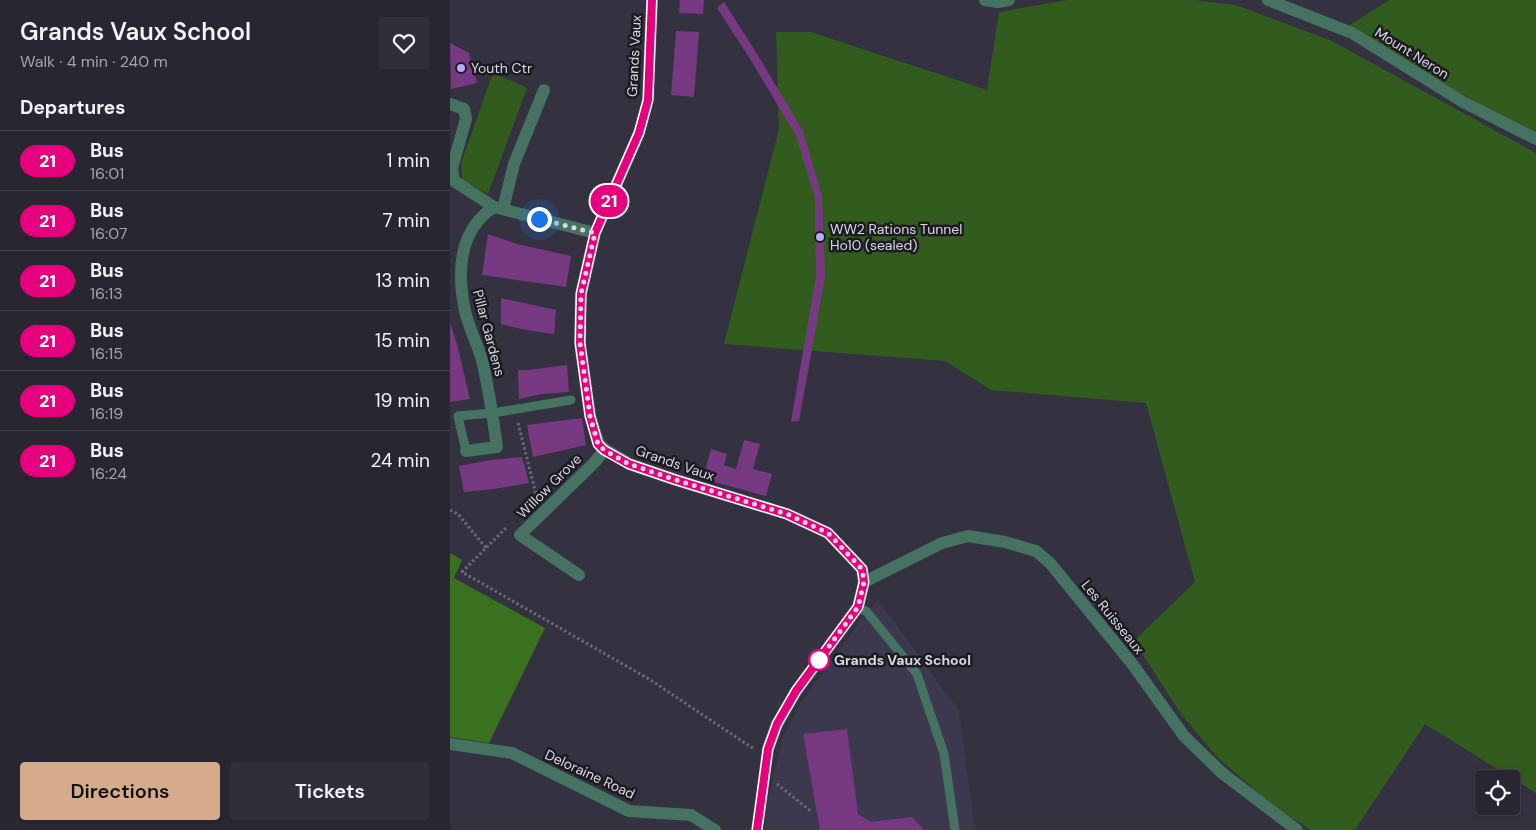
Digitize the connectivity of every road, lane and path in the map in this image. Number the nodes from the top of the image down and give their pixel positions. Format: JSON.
{"nodes":[{"id":1,"x":652,"y":0,"type":"edge"},
{"id":2,"x":985,"y":0,"type":"edge"},
{"id":3,"x":1009,"y":0,"type":"edge"},
{"id":4,"x":1268,"y":0,"type":"edge"},
{"id":5,"x":544,"y":90,"type":"dead end"},
{"id":6,"x":450,"y":104,"type":"edge"},
{"id":7,"x":1536,"y":139,"type":"edge"},
{"id":8,"x":498,"y":208,"type":"junction"},
{"id":9,"x":595,"y":233,"type":"junction"},
{"id":10,"x":571,"y":400,"type":"dead end"},
{"id":11,"x":493,"y":413,"type":"junction"},
{"id":12,"x":518,"y":423,"type":"dead end"},
{"id":13,"x":604,"y":450,"type":"junction"},
{"id":14,"x":466,"y":451,"type":"joint"},
{"id":15,"x":545,"y":493,"type":"dead end"},
{"id":16,"x":450,"y":510,"type":"edge"},
{"id":17,"x":512,"y":523,"type":"dead end"},
{"id":18,"x":486,"y":548,"type":"junction"},
{"id":19,"x":579,"y":575,"type":"dead end"},
{"id":20,"x":864,"y":582,"type":"junction"},
{"id":21,"x":858,"y":607,"type":"junction"},
{"id":22,"x":450,"y":744,"type":"edge"},
{"id":23,"x":768,"y":749,"type":"junction"},
{"id":24,"x":766,"y":765,"type":"junction"},
{"id":25,"x":812,"y":812,"type":"dead end"},
{"id":26,"x":715,"y":830,"type":"edge"},
{"id":27,"x":757,"y":830,"type":"edge"},
{"id":28,"x":955,"y":830,"type":"edge"},
{"id":29,"x":1297,"y":830,"type":"edge"}],
"edges":[{"from":1,"to":9,"type":"street","name":"Grands Vaux"},
{"from":2,"to":3,"type":"street"},
{"from":4,"to":7,"type":"street","name":"Mount Neron"},
{"from":5,"to":8,"type":"street"},
{"from":6,"to":8,"type":"street"},
{"from":8,"to":9,"type":"street"},
{"from":8,"to":11,"type":"street","name":"Pillar Gardens"},
{"from":9,"to":13,"type":"street","name":"Grands Vaux"},
{"from":10,"to":11,"type":"lane"},
{"from":11,"to":14,"type":"street","name":"Pillar Gardens"},
{"from":11,"to":14,"type":"lane"},
{"from":12,"to":15,"type":"path"},
{"from":13,"to":19,"type":"street","name":"Willow Grove"},
{"from":13,"to":20,"type":"street","name":"Grands Vaux"},
{"from":16,"to":18,"type":"path"},
{"from":17,"to":18,"type":"path"},
{"from":18,"to":23,"type":"path"},
{"from":20,"to":21,"type":"street"},
{"from":20,"to":29,"type":"street","name":"Les Ruisseaux"},
{"from":21,"to":23,"type":"street"},
{"from":21,"to":28,"type":"lane"},
{"from":22,"to":26,"type":"street","name":"Deloraine Road"},
{"from":23,"to":24,"type":"street"},
{"from":24,"to":25,"type":"path"},
{"from":24,"to":27,"type":"street"}]}
